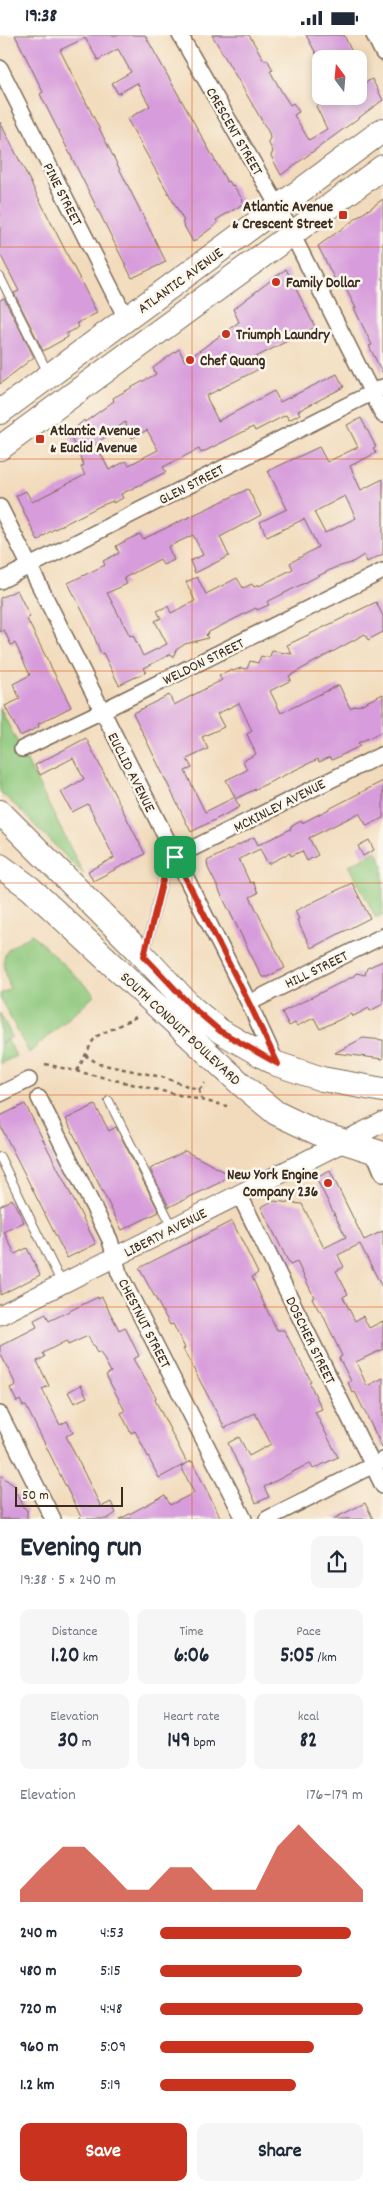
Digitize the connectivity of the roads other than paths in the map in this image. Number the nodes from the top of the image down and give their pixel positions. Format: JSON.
{"nodes":[{"id":1,"x":180,"y":35,"type":"edge"},
{"id":2,"x":374,"y":35,"type":"edge"},
{"id":3,"x":383,"y":53,"type":"edge"},
{"id":4,"x":0,"y":68,"type":"edge"},
{"id":5,"x":383,"y":129,"type":"edge"},
{"id":6,"x":383,"y":167,"type":"edge"},
{"id":7,"x":278,"y":208,"type":"junction"},
{"id":8,"x":292,"y":235,"type":"junction"},
{"id":9,"x":0,"y":277,"type":"edge"},
{"id":10,"x":127,"y":319,"type":"junction"},
{"id":11,"x":50,"y":375,"type":"junction"},
{"id":12,"x":378,"y":390,"type":"edge"},
{"id":13,"x":0,"y":412,"type":"edge"},
{"id":14,"x":383,"y":415,"type":"edge"},
{"id":15,"x":0,"y":448,"type":"edge"},
{"id":16,"x":0,"y":507,"type":"edge"},
{"id":17,"x":30,"y":566,"type":"junction"},
{"id":18,"x":383,"y":571,"type":"edge"},
{"id":19,"x":0,"y":581,"type":"edge"},
{"id":20,"x":102,"y":711,"type":"junction"},
{"id":21,"x":22,"y":749,"type":"dead end"},
{"id":22,"x":383,"y":753,"type":"edge"},
{"id":23,"x":0,"y":812,"type":"edge"},
{"id":24,"x":175,"y":857,"type":"junction"},
{"id":25,"x":0,"y":866,"type":"edge"},
{"id":26,"x":383,"y":936,"type":"edge"},
{"id":27,"x":144,"y":956,"type":"junction"},
{"id":28,"x":249,"y":1003,"type":"junction"},
{"id":29,"x":278,"y":1064,"type":"junction"},
{"id":30,"x":29,"y":1080,"type":"dead end"},
{"id":31,"x":383,"y":1090,"type":"edge"},
{"id":32,"x":0,"y":1094,"type":"edge"},
{"id":33,"x":39,"y":1098,"type":"dead end"},
{"id":34,"x":109,"y":1101,"type":"dead end"},
{"id":35,"x":383,"y":1122,"type":"edge"},
{"id":36,"x":342,"y":1142,"type":"junction"},
{"id":37,"x":378,"y":1153,"type":"edge"},
{"id":38,"x":0,"y":1157,"type":"edge"},
{"id":39,"x":383,"y":1174,"type":"edge"},
{"id":40,"x":239,"y":1195,"type":"junction"},
{"id":41,"x":174,"y":1228,"type":"junction"},
{"id":42,"x":116,"y":1257,"type":"junction"},
{"id":43,"x":62,"y":1283,"type":"junction"},
{"id":44,"x":0,"y":1315,"type":"edge"},
{"id":45,"x":0,"y":1414,"type":"edge"},
{"id":46,"x":378,"y":1462,"type":"edge"},
{"id":47,"x":383,"y":1486,"type":"edge"},
{"id":48,"x":53,"y":1519,"type":"edge"},
{"id":49,"x":244,"y":1519,"type":"edge"},
{"id":50,"x":267,"y":1519,"type":"edge"}],
"edges":[{"from":1,"to":7,"type":"street","name":"CRESCENT STREET"},
{"from":2,"to":3,"type":"street"},
{"from":4,"to":10,"type":"street","name":"PINE STREET"},
{"from":5,"to":7,"type":"main road","name":"ATLANTIC AVENUE"},
{"from":6,"to":8,"type":"main road","name":"ATLANTIC AVENUE"},
{"from":7,"to":8,"type":"street","name":"CRESCENT STREET"},
{"from":7,"to":10,"type":"main road","name":"ATLANTIC AVENUE"},
{"from":8,"to":12,"type":"street","name":"CRESCENT STREET"},
{"from":8,"to":15,"type":"main road","name":"ATLANTIC AVENUE"},
{"from":9,"to":11,"type":"lane"},
{"from":10,"to":11,"type":"main road","name":"ATLANTIC AVENUE"},
{"from":11,"to":13,"type":"main road","name":"ATLANTIC AVENUE"},
{"from":12,"to":14,"type":"street","name":"CRESCENT STREET"},
{"from":12,"to":17,"type":"street","name":"GLEN STREET"},
{"from":16,"to":17,"type":"street","name":"EUCLID AVENUE"},
{"from":17,"to":19,"type":"street","name":"GLEN STREET"},
{"from":17,"to":20,"type":"street","name":"EUCLID AVENUE"},
{"from":18,"to":20,"type":"street","name":"WELDON STREET"},
{"from":20,"to":21,"type":"street","name":"WELDON STREET"},
{"from":20,"to":24,"type":"street","name":"EUCLID AVENUE"},
{"from":22,"to":24,"type":"street","name":"MCKINLEY AVENUE"},
{"from":23,"to":27,"type":"main road"},
{"from":24,"to":27,"type":"lane"},
{"from":24,"to":28,"type":"street","name":"EUCLID AVENUE"},
{"from":25,"to":36,"type":"main road","name":"SOUTH CONDUIT BOULEVARD"},
{"from":26,"to":28,"type":"street","name":"HILL STREET"},
{"from":27,"to":29,"type":"main road"},
{"from":28,"to":29,"type":"street","name":"EUCLID AVENUE"},
{"from":29,"to":31,"type":"main road"},
{"from":30,"to":32,"type":"street"},
{"from":33,"to":42,"type":"street","name":"CHESTNUT STREET"},
{"from":34,"to":41,"type":"lane"},
{"from":35,"to":36,"type":"street","name":"LIBERTY AVENUE"},
{"from":36,"to":37,"type":"main road","name":"SOUTH CONDUIT BOULEVARD"},
{"from":36,"to":40,"type":"street","name":"LIBERTY AVENUE"},
{"from":37,"to":39,"type":"street"},
{"from":38,"to":43,"type":"lane"},
{"from":40,"to":41,"type":"street","name":"LIBERTY AVENUE"},
{"from":40,"to":46,"type":"street","name":"DOSCHER STREET"},
{"from":41,"to":42,"type":"street","name":"LIBERTY AVENUE"},
{"from":42,"to":43,"type":"street","name":"LIBERTY AVENUE"},
{"from":42,"to":49,"type":"street","name":"CHESTNUT STREET"},
{"from":43,"to":44,"type":"street","name":"LIBERTY AVENUE"},
{"from":45,"to":48,"type":"street"},
{"from":46,"to":47,"type":"street","name":"DOSCHER STREET"},
{"from":46,"to":50,"type":"street"}]}
